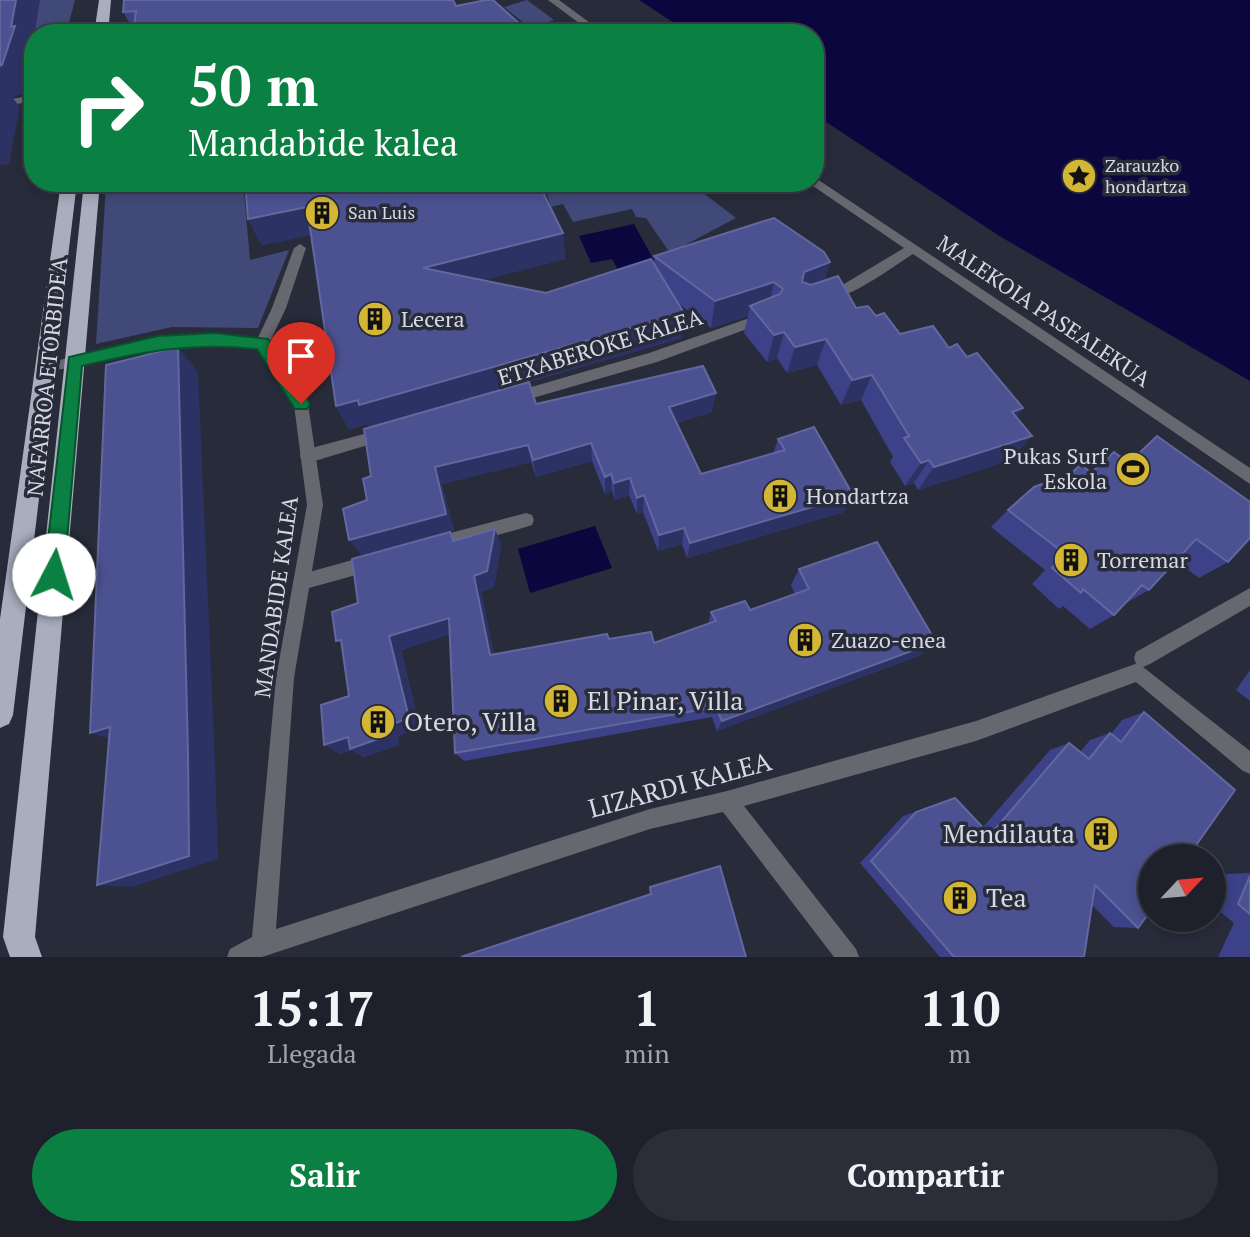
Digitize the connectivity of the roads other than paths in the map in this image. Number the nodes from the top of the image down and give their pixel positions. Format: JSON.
{"nodes":[{"id":1,"x":105,"y":0,"type":"edge"},
{"id":2,"x":553,"y":0,"type":"edge"},
{"id":3,"x":102,"y":24,"type":"edge"},
{"id":4,"x":586,"y":24,"type":"edge"},
{"id":5,"x":24,"y":100,"type":"edge"},
{"id":6,"x":0,"y":104,"type":"edge"},
{"id":7,"x":824,"y":188,"type":"edge"},
{"id":8,"x":68,"y":192,"type":"edge"},
{"id":9,"x":91,"y":192,"type":"edge"},
{"id":10,"x":300,"y":248,"type":"dead end"},
{"id":11,"x":913,"y":248,"type":"junction"},
{"id":12,"x":816,"y":300,"type":"edge"},
{"id":13,"x":766,"y":317,"type":"edge"},
{"id":14,"x":262,"y":344,"type":"junction"},
{"id":15,"x":74,"y":361,"type":"junction"},
{"id":16,"x":45,"y":368,"type":"junction"},
{"id":17,"x":502,"y":401,"type":"edge"},
{"id":18,"x":396,"y":431,"type":"edge"},
{"id":19,"x":308,"y":456,"type":"junction"},
{"id":20,"x":1250,"y":477,"type":"edge"},
{"id":21,"x":526,"y":520,"type":"dead end"},
{"id":22,"x":422,"y":549,"type":"edge"},
{"id":23,"x":392,"y":557,"type":"edge"},
{"id":24,"x":302,"y":582,"type":"junction"},
{"id":25,"x":1250,"y":596,"type":"edge"},
{"id":26,"x":1141,"y":665,"type":"junction"},
{"id":27,"x":0,"y":715,"type":"edge"},
{"id":28,"x":1250,"y":764,"type":"edge"},
{"id":29,"x":727,"y":801,"type":"junction"},
{"id":30,"x":263,"y":944,"type":"junction"},
{"id":31,"x":26,"y":957,"type":"edge"},
{"id":32,"x":238,"y":957,"type":"edge"},
{"id":33,"x":848,"y":957,"type":"edge"}],
"edges":[{"from":1,"to":3,"type":"highway"},
{"from":2,"to":4,"type":"street"},
{"from":5,"to":6,"type":"street"},
{"from":7,"to":11,"type":"street","name":"MALEKOIA PASEALEKUA"},
{"from":8,"to":16,"type":"highway","name":"NAFARROA ETORBIDEA"},
{"from":9,"to":15,"type":"highway","name":"NAFARROA ETORBIDEA"},
{"from":10,"to":14,"type":"street"},
{"from":11,"to":12,"type":"street"},
{"from":11,"to":20,"type":"street","name":"MALEKOIA PASEALEKUA"},
{"from":13,"to":17,"type":"street","name":"ETXABEROKE KALEA"},
{"from":14,"to":15,"type":"street"},
{"from":14,"to":19,"type":"street","name":"MANDABIDE KALEA"},
{"from":15,"to":16,"type":"street"},
{"from":15,"to":31,"type":"highway","name":"NAFARROA ETORBIDEA"},
{"from":16,"to":27,"type":"highway","name":"NAFARROA ETORBIDEA"},
{"from":18,"to":19,"type":"street"},
{"from":19,"to":24,"type":"street","name":"MANDABIDE KALEA"},
{"from":21,"to":22,"type":"street"},
{"from":23,"to":24,"type":"street"},
{"from":24,"to":30,"type":"street","name":"MANDABIDE KALEA"},
{"from":25,"to":26,"type":"street","name":"LIZARDI KALEA"},
{"from":26,"to":28,"type":"street"},
{"from":26,"to":29,"type":"street","name":"LIZARDI KALEA"},
{"from":29,"to":30,"type":"street","name":"LIZARDI KALEA"},
{"from":29,"to":33,"type":"street"},
{"from":30,"to":32,"type":"street","name":"LIZARDI KALEA"}]}
